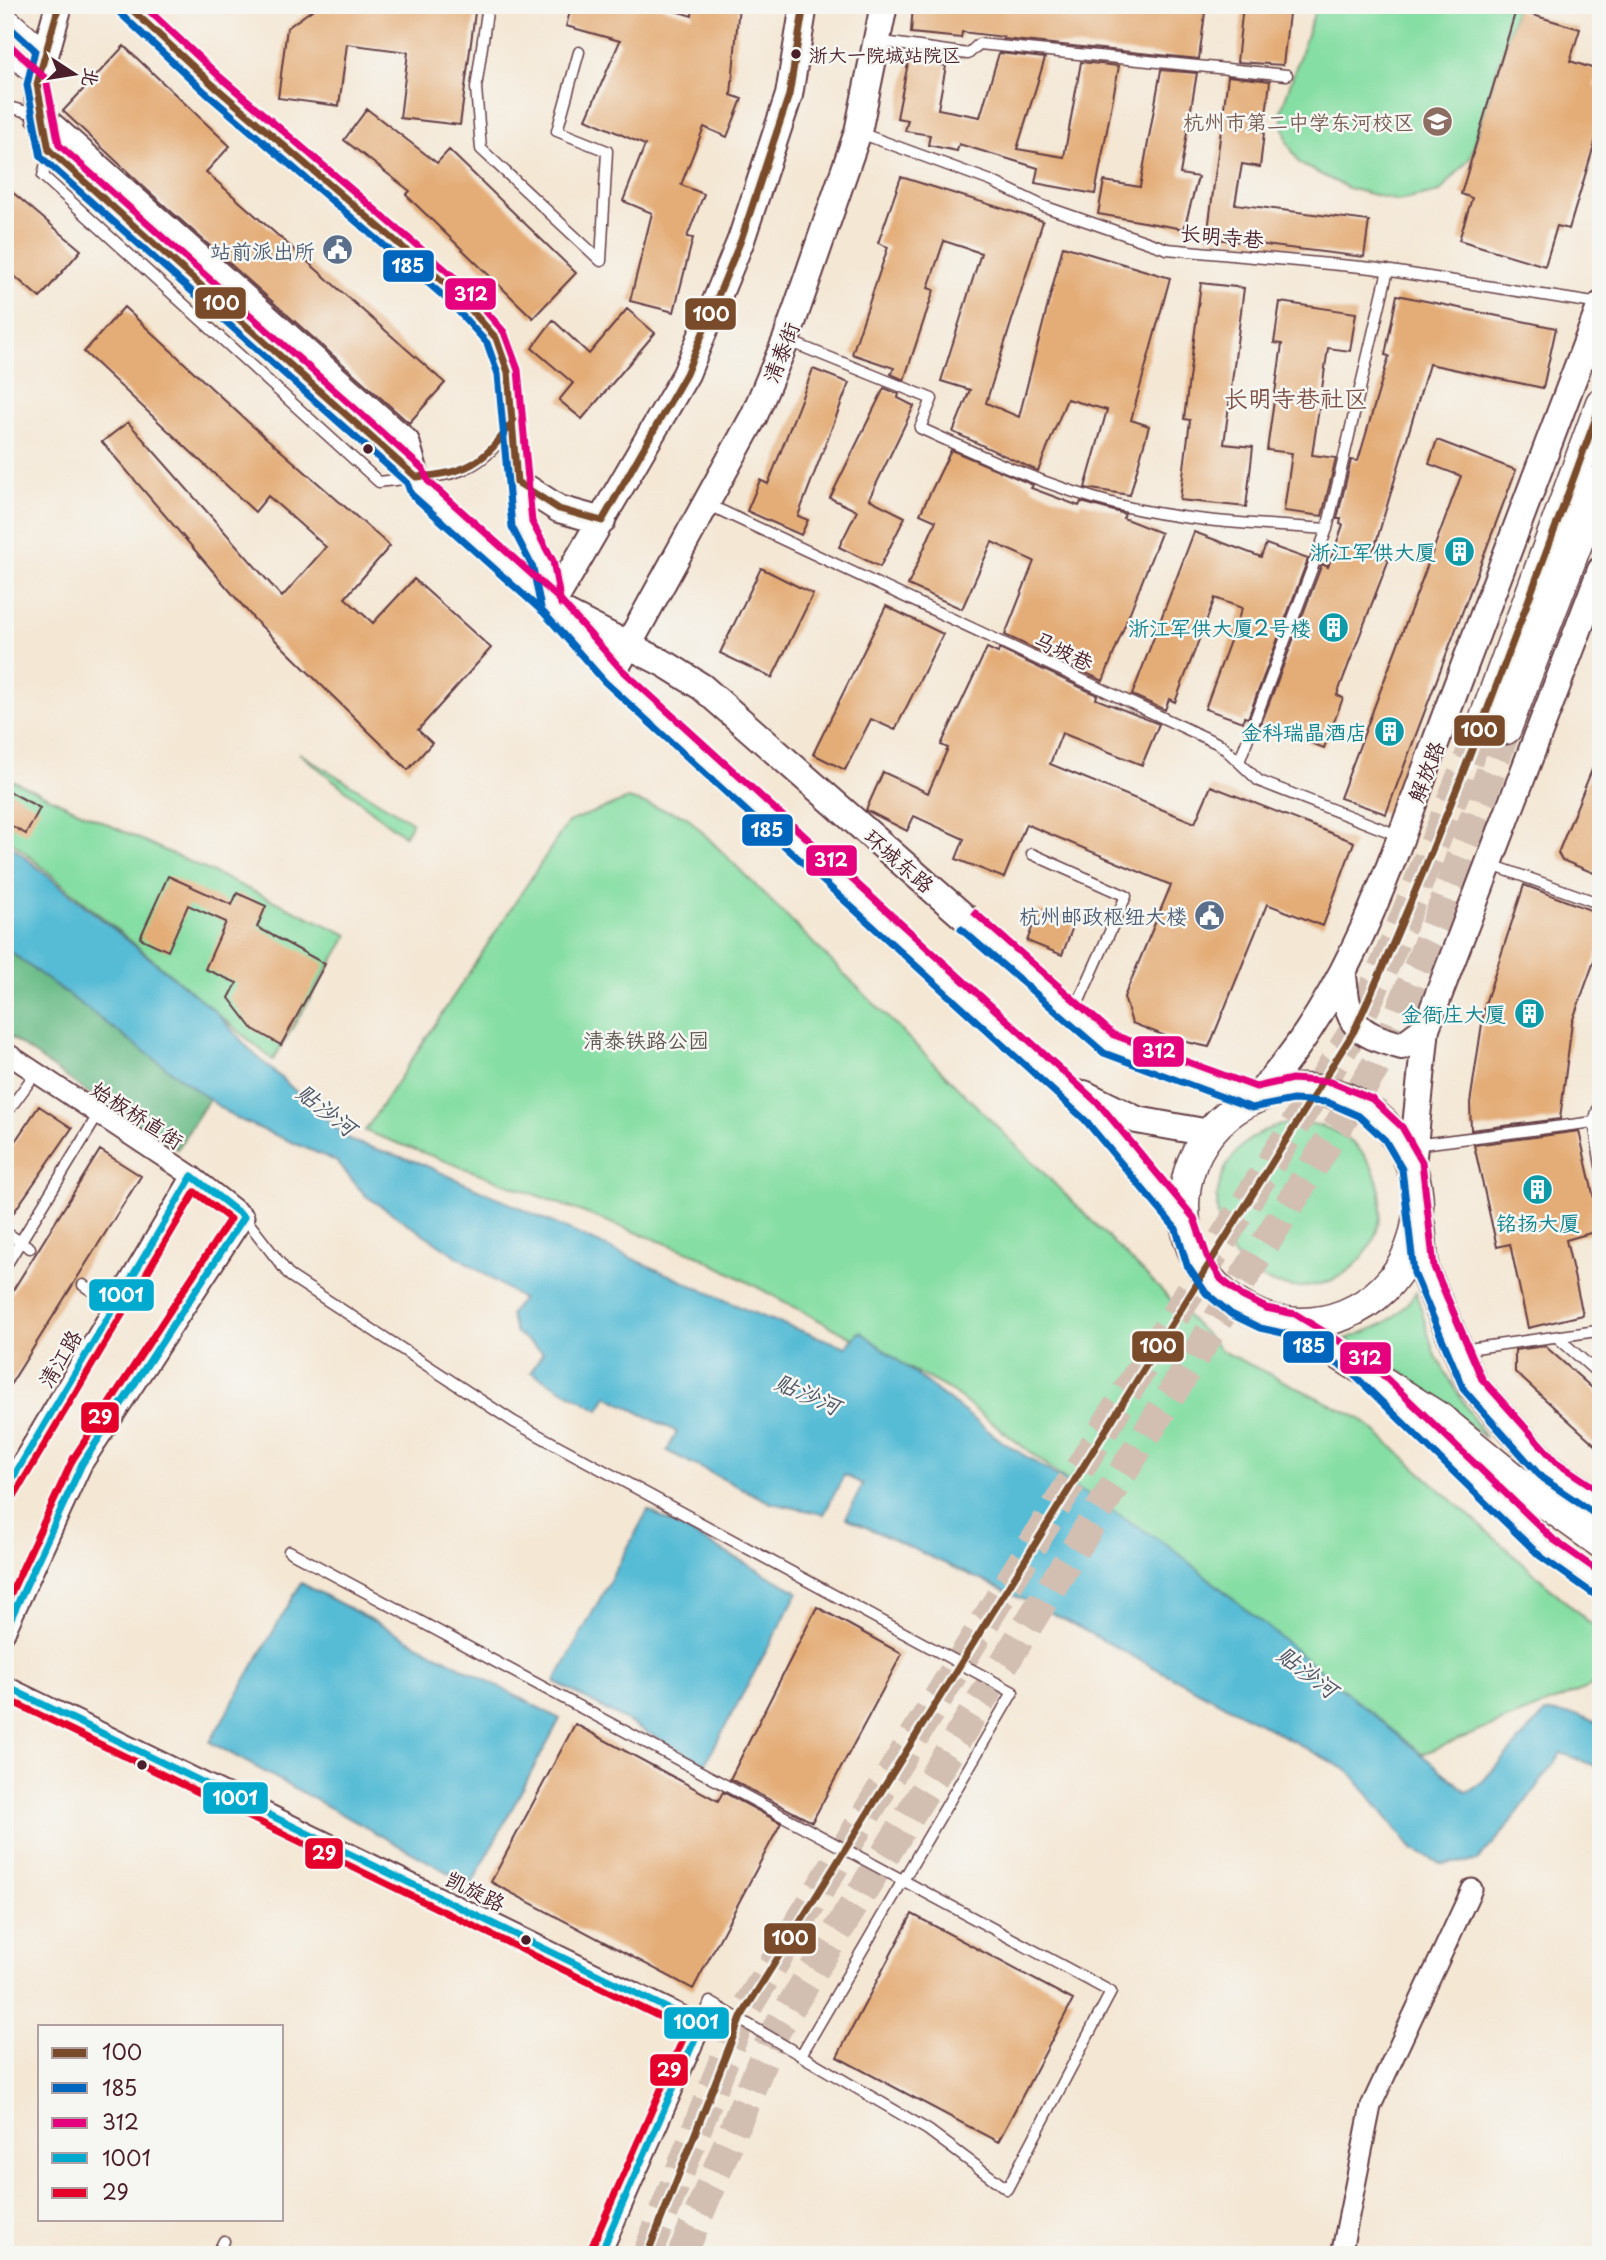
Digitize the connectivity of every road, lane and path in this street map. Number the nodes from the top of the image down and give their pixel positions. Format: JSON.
{"nodes":[{"id":1,"x":127,"y":5,"type":"edge"},
{"id":2,"x":488,"y":5,"type":"edge"},
{"id":3,"x":804,"y":5,"type":"edge"},
{"id":4,"x":884,"y":5,"type":"edge"},
{"id":5,"x":54,"y":8,"type":"edge"},
{"id":6,"x":5,"y":9,"type":"edge"},
{"id":7,"x":876,"y":41,"type":"junction"},
{"id":8,"x":47,"y":47,"type":"junction"},
{"id":9,"x":579,"y":52,"type":"dead end"},
{"id":10,"x":5,"y":55,"type":"edge"},
{"id":11,"x":1287,"y":75,"type":"dead end"},
{"id":12,"x":37,"y":84,"type":"junction"},
{"id":13,"x":5,"y":106,"type":"edge"},
{"id":14,"x":40,"y":116,"type":"junction"},
{"id":15,"x":858,"y":132,"type":"junction"},
{"id":16,"x":48,"y":150,"type":"junction"},
{"id":17,"x":1388,"y":270,"type":"junction"},
{"id":18,"x":1601,"y":305,"type":"edge"},
{"id":19,"x":786,"y":340,"type":"junction"},
{"id":20,"x":1601,"y":403,"type":"edge"},
{"id":21,"x":513,"y":421,"type":"junction"},
{"id":22,"x":416,"y":477,"type":"junction"},
{"id":23,"x":1601,"y":481,"type":"edge"},
{"id":24,"x":517,"y":482,"type":"junction"},
{"id":25,"x":706,"y":504,"type":"junction"},
{"id":26,"x":602,"y":521,"type":"junction"},
{"id":27,"x":1326,"y":528,"type":"junction"},
{"id":28,"x":1601,"y":570,"type":"edge"},
{"id":29,"x":551,"y":606,"type":"junction"},
{"id":30,"x":629,"y":645,"type":"junction"},
{"id":31,"x":612,"y":674,"type":"junction"},
{"id":32,"x":1239,"y":762,"type":"junction"},
{"id":33,"x":1400,"y":836,"type":"junction"},
{"id":34,"x":1032,"y":854,"type":"dead end"},
{"id":35,"x":1489,"y":864,"type":"junction"},
{"id":36,"x":1601,"y":904,"type":"edge"},
{"id":37,"x":1343,"y":976,"type":"junction"},
{"id":38,"x":1073,"y":1013,"type":"junction"},
{"id":39,"x":1426,"y":1028,"type":"junction"},
{"id":40,"x":5,"y":1052,"type":"edge"},
{"id":41,"x":1044,"y":1069,"type":"junction"},
{"id":42,"x":35,"y":1074,"type":"junction"},
{"id":43,"x":1255,"y":1098,"type":"junction"},
{"id":44,"x":1601,"y":1099,"type":"edge"},
{"id":45,"x":5,"y":1115,"type":"edge"},
{"id":46,"x":99,"y":1115,"type":"junction"},
{"id":47,"x":1594,"y":1122,"type":"junction"},
{"id":48,"x":1209,"y":1133,"type":"junction"},
{"id":49,"x":1413,"y":1156,"type":"junction"},
{"id":50,"x":1601,"y":1166,"type":"edge"},
{"id":51,"x":192,"y":1176,"type":"junction"},
{"id":52,"x":1418,"y":1204,"type":"junction"},
{"id":53,"x":244,"y":1217,"type":"junction"},
{"id":54,"x":1185,"y":1224,"type":"junction"},
{"id":55,"x":5,"y":1232,"type":"edge"},
{"id":56,"x":25,"y":1245,"type":"junction"},
{"id":57,"x":5,"y":1267,"type":"edge"},
{"id":58,"x":83,"y":1284,"type":"dead end"},
{"id":59,"x":116,"y":1307,"type":"junction"},
{"id":60,"x":1291,"y":1324,"type":"junction"},
{"id":61,"x":1601,"y":1327,"type":"edge"},
{"id":62,"x":1557,"y":1336,"type":"junction"},
{"id":63,"x":1458,"y":1351,"type":"junction"},
{"id":64,"x":1356,"y":1363,"type":"junction"},
{"id":65,"x":1601,"y":1376,"type":"edge"},
{"id":66,"x":1540,"y":1481,"type":"junction"},
{"id":67,"x":5,"y":1491,"type":"edge"},
{"id":68,"x":1601,"y":1505,"type":"edge"},
{"id":69,"x":1601,"y":1543,"type":"edge"},
{"id":70,"x":289,"y":1551,"type":"dead end"},
{"id":71,"x":1601,"y":1586,"type":"edge"},
{"id":72,"x":5,"y":1632,"type":"edge"},
{"id":73,"x":5,"y":1686,"type":"edge"},
{"id":74,"x":904,"y":1881,"type":"junction"},
{"id":75,"x":1472,"y":1889,"type":"dead end"},
{"id":76,"x":701,"y":2025,"type":"junction"},
{"id":77,"x":801,"y":2055,"type":"junction"},
{"id":78,"x":224,"y":2241,"type":"dead end"},
{"id":79,"x":217,"y":2255,"type":"edge"},
{"id":80,"x":600,"y":2255,"type":"edge"},
{"id":81,"x":1341,"y":2255,"type":"edge"}],
"edges":[{"from":1,"to":21,"type":"main road"},
{"from":2,"to":9,"type":"lane"},
{"from":3,"to":26,"type":"main road"},
{"from":4,"to":7,"type":"main road","name":"清泰街"},
{"from":5,"to":8,"type":"main road"},
{"from":6,"to":8,"type":"lane"},
{"from":7,"to":11,"type":"lane"},
{"from":7,"to":15,"type":"main road","name":"清泰街"},
{"from":8,"to":12,"type":"main road"},
{"from":10,"to":12,"type":"lane"},
{"from":12,"to":14,"type":"main road"},
{"from":13,"to":14,"type":"lane"},
{"from":14,"to":16,"type":"lane"},
{"from":14,"to":22,"type":"main road","name":"环城东路"},
{"from":15,"to":17,"type":"lane","name":"长明寺巷"},
{"from":15,"to":19,"type":"main road","name":"清泰街"},
{"from":16,"to":22,"type":"lane","name":"环城东路"},
{"from":16,"to":22,"type":"lane"},
{"from":17,"to":18,"type":"lane","name":"长明寺巷"},
{"from":17,"to":27,"type":"lane"},
{"from":18,"to":33,"type":"main road","name":"解放路"},
{"from":19,"to":25,"type":"main road","name":"清泰街"},
{"from":19,"to":27,"type":"lane"},
{"from":20,"to":23,"type":"main road"},
{"from":21,"to":22,"type":"lane"},
{"from":21,"to":24,"type":"main road"},
{"from":22,"to":29,"type":"main road","name":"环城东路"},
{"from":24,"to":26,"type":"main road"},
{"from":24,"to":29,"type":"main road"},
{"from":25,"to":30,"type":"main road","name":"清泰街"},
{"from":25,"to":32,"type":"lane","name":"马坡巷"},
{"from":26,"to":29,"type":"main road"},
{"from":27,"to":32,"type":"lane"},
{"from":28,"to":35,"type":"main road"},
{"from":29,"to":30,"type":"main road","name":"环城东路"},
{"from":29,"to":31,"type":"main road","name":"环城东路"},
{"from":30,"to":31,"type":"main road","name":"清泰街"},
{"from":30,"to":38,"type":"main road","name":"环城东路"},
{"from":31,"to":41,"type":"main road","name":"环城东路"},
{"from":32,"to":33,"type":"lane","name":"马坡巷"},
{"from":33,"to":37,"type":"main road","name":"解放路"},
{"from":34,"to":38,"type":"lane"},
{"from":35,"to":36,"type":"lane"},
{"from":35,"to":39,"type":"main road"},
{"from":37,"to":39,"type":"main road"},
{"from":37,"to":43,"type":"main road","name":"解放路"},
{"from":38,"to":43,"type":"main road","name":"环城东路"},
{"from":39,"to":49,"type":"main road"},
{"from":40,"to":42,"type":"street","name":"始板桥直街"},
{"from":41,"to":48,"type":"main road"},
{"from":41,"to":54,"type":"main road"},
{"from":42,"to":45,"type":"lane"},
{"from":42,"to":46,"type":"street","name":"始板桥直街"},
{"from":43,"to":48,"type":"main road"},
{"from":43,"to":49,"type":"main road"},
{"from":44,"to":47,"type":"lane"},
{"from":46,"to":51,"type":"street","name":"始板桥直街"},
{"from":46,"to":56,"type":"lane"},
{"from":47,"to":49,"type":"lane"},
{"from":47,"to":50,"type":"lane"},
{"from":48,"to":54,"type":"main road"},
{"from":49,"to":52,"type":"main road"},
{"from":51,"to":53,"type":"street","name":"始板桥直街"},
{"from":51,"to":59,"type":"street","name":"清江路"},
{"from":52,"to":60,"type":"main road"},
{"from":52,"to":63,"type":"main road"},
{"from":53,"to":72,"type":"street"},
{"from":53,"to":74,"type":"lane"},
{"from":54,"to":60,"type":"main road"},
{"from":55,"to":56,"type":"lane"},
{"from":56,"to":57,"type":"lane"},
{"from":58,"to":59,"type":"lane"},
{"from":59,"to":67,"type":"street","name":"清江路"},
{"from":60,"to":64,"type":"main road"},
{"from":61,"to":62,"type":"lane"},
{"from":62,"to":63,"type":"lane"},
{"from":62,"to":65,"type":"lane"},
{"from":63,"to":66,"type":"main road"},
{"from":64,"to":66,"type":"main road"},
{"from":64,"to":71,"type":"lane"},
{"from":66,"to":68,"type":"main road"},
{"from":66,"to":69,"type":"main road"},
{"from":70,"to":74,"type":"lane"},
{"from":73,"to":76,"type":"street","name":"凯旋路"},
{"from":74,"to":77,"type":"lane"},
{"from":74,"to":77,"type":"lane"},
{"from":75,"to":81,"type":"street"},
{"from":76,"to":77,"type":"lane"},
{"from":76,"to":80,"type":"street"},
{"from":78,"to":79,"type":"lane"}]}
